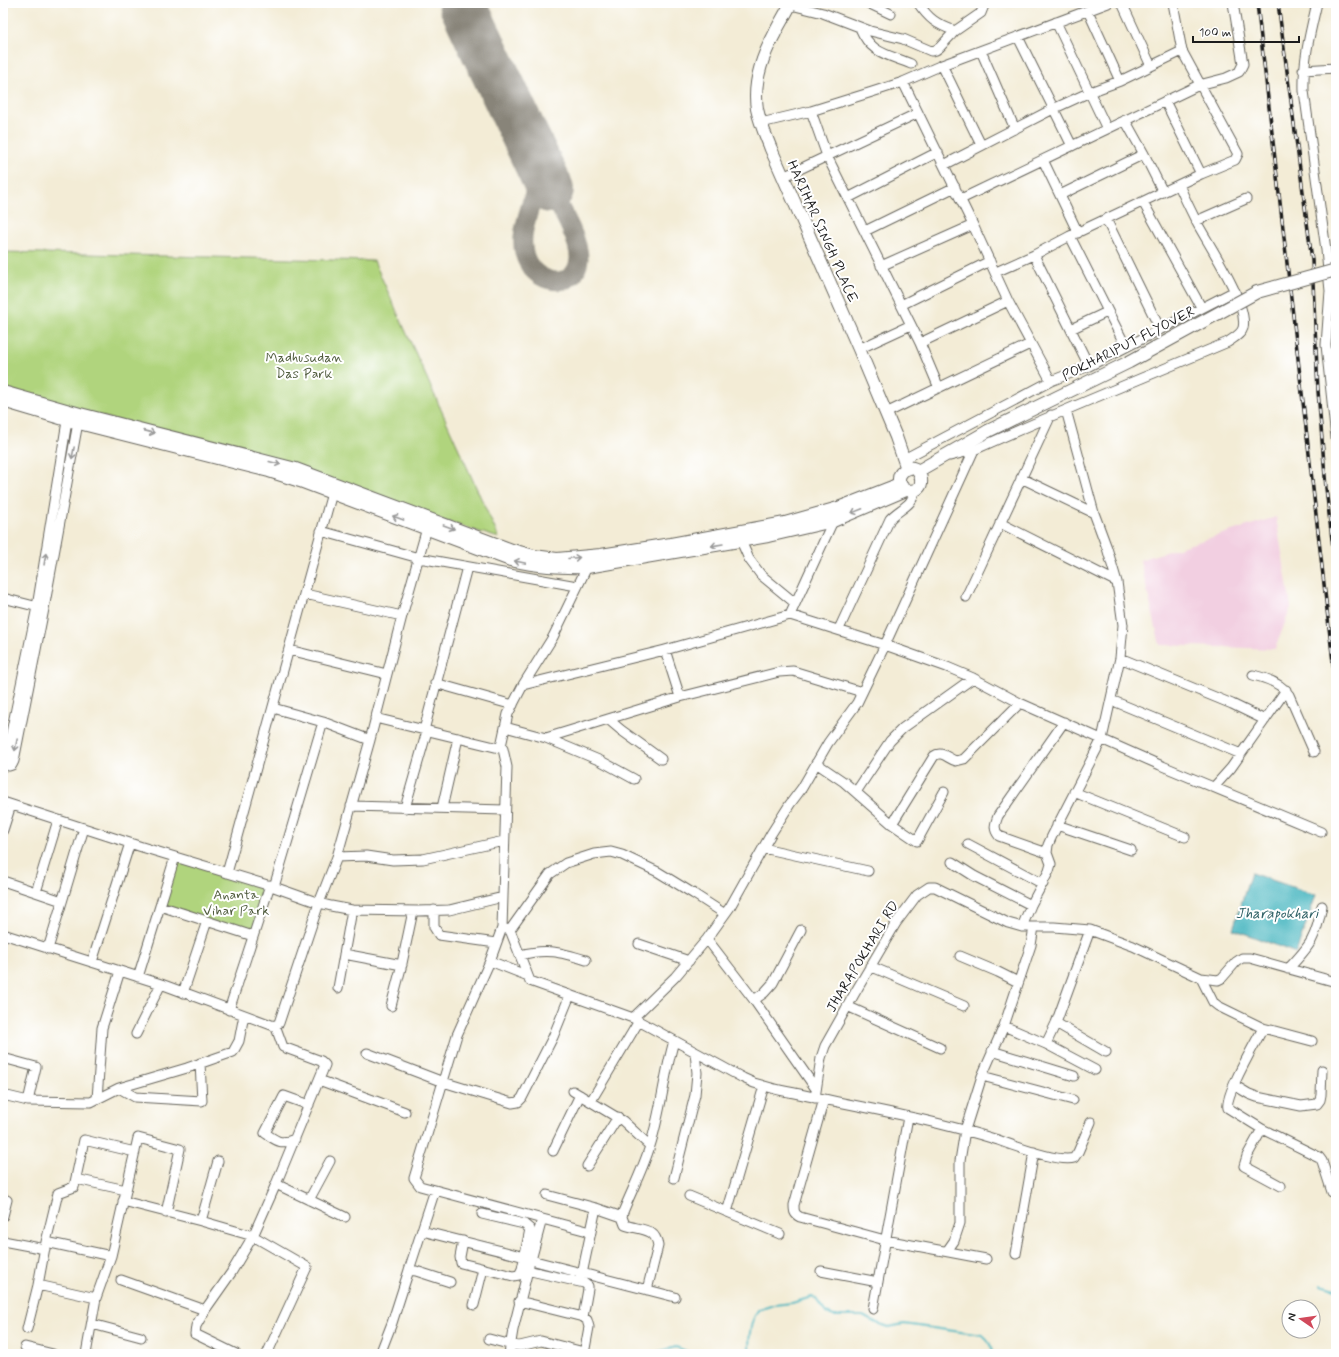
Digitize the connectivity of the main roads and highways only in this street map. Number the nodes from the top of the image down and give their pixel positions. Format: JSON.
{"nodes":[{"id":1,"x":791,"y":4,"type":"edge"},
{"id":2,"x":1336,"y":270,"type":"edge"},
{"id":3,"x":3,"y":392,"type":"edge"},
{"id":4,"x":3,"y":400,"type":"edge"},
{"id":5,"x":73,"y":417,"type":"junction"},
{"id":6,"x":910,"y":466,"type":"junction"},
{"id":7,"x":907,"y":488,"type":"junction"}],
"edges":[{"from":1,"to":6,"type":"main road","name":"HARIHAR SINGH PLACE"},
{"from":2,"to":6,"type":"main road","name":"POKHARIPUT FLYOVER","bridge":true},
{"from":3,"to":5,"type":"main road"},
{"from":4,"to":5,"type":"main road"},
{"from":5,"to":7,"type":"main road","one_way":true},
{"from":7,"to":5,"type":"main road","one_way":true},
{"from":6,"to":7,"type":"main road"},
{"from":6,"to":7,"type":"main road"}]}
